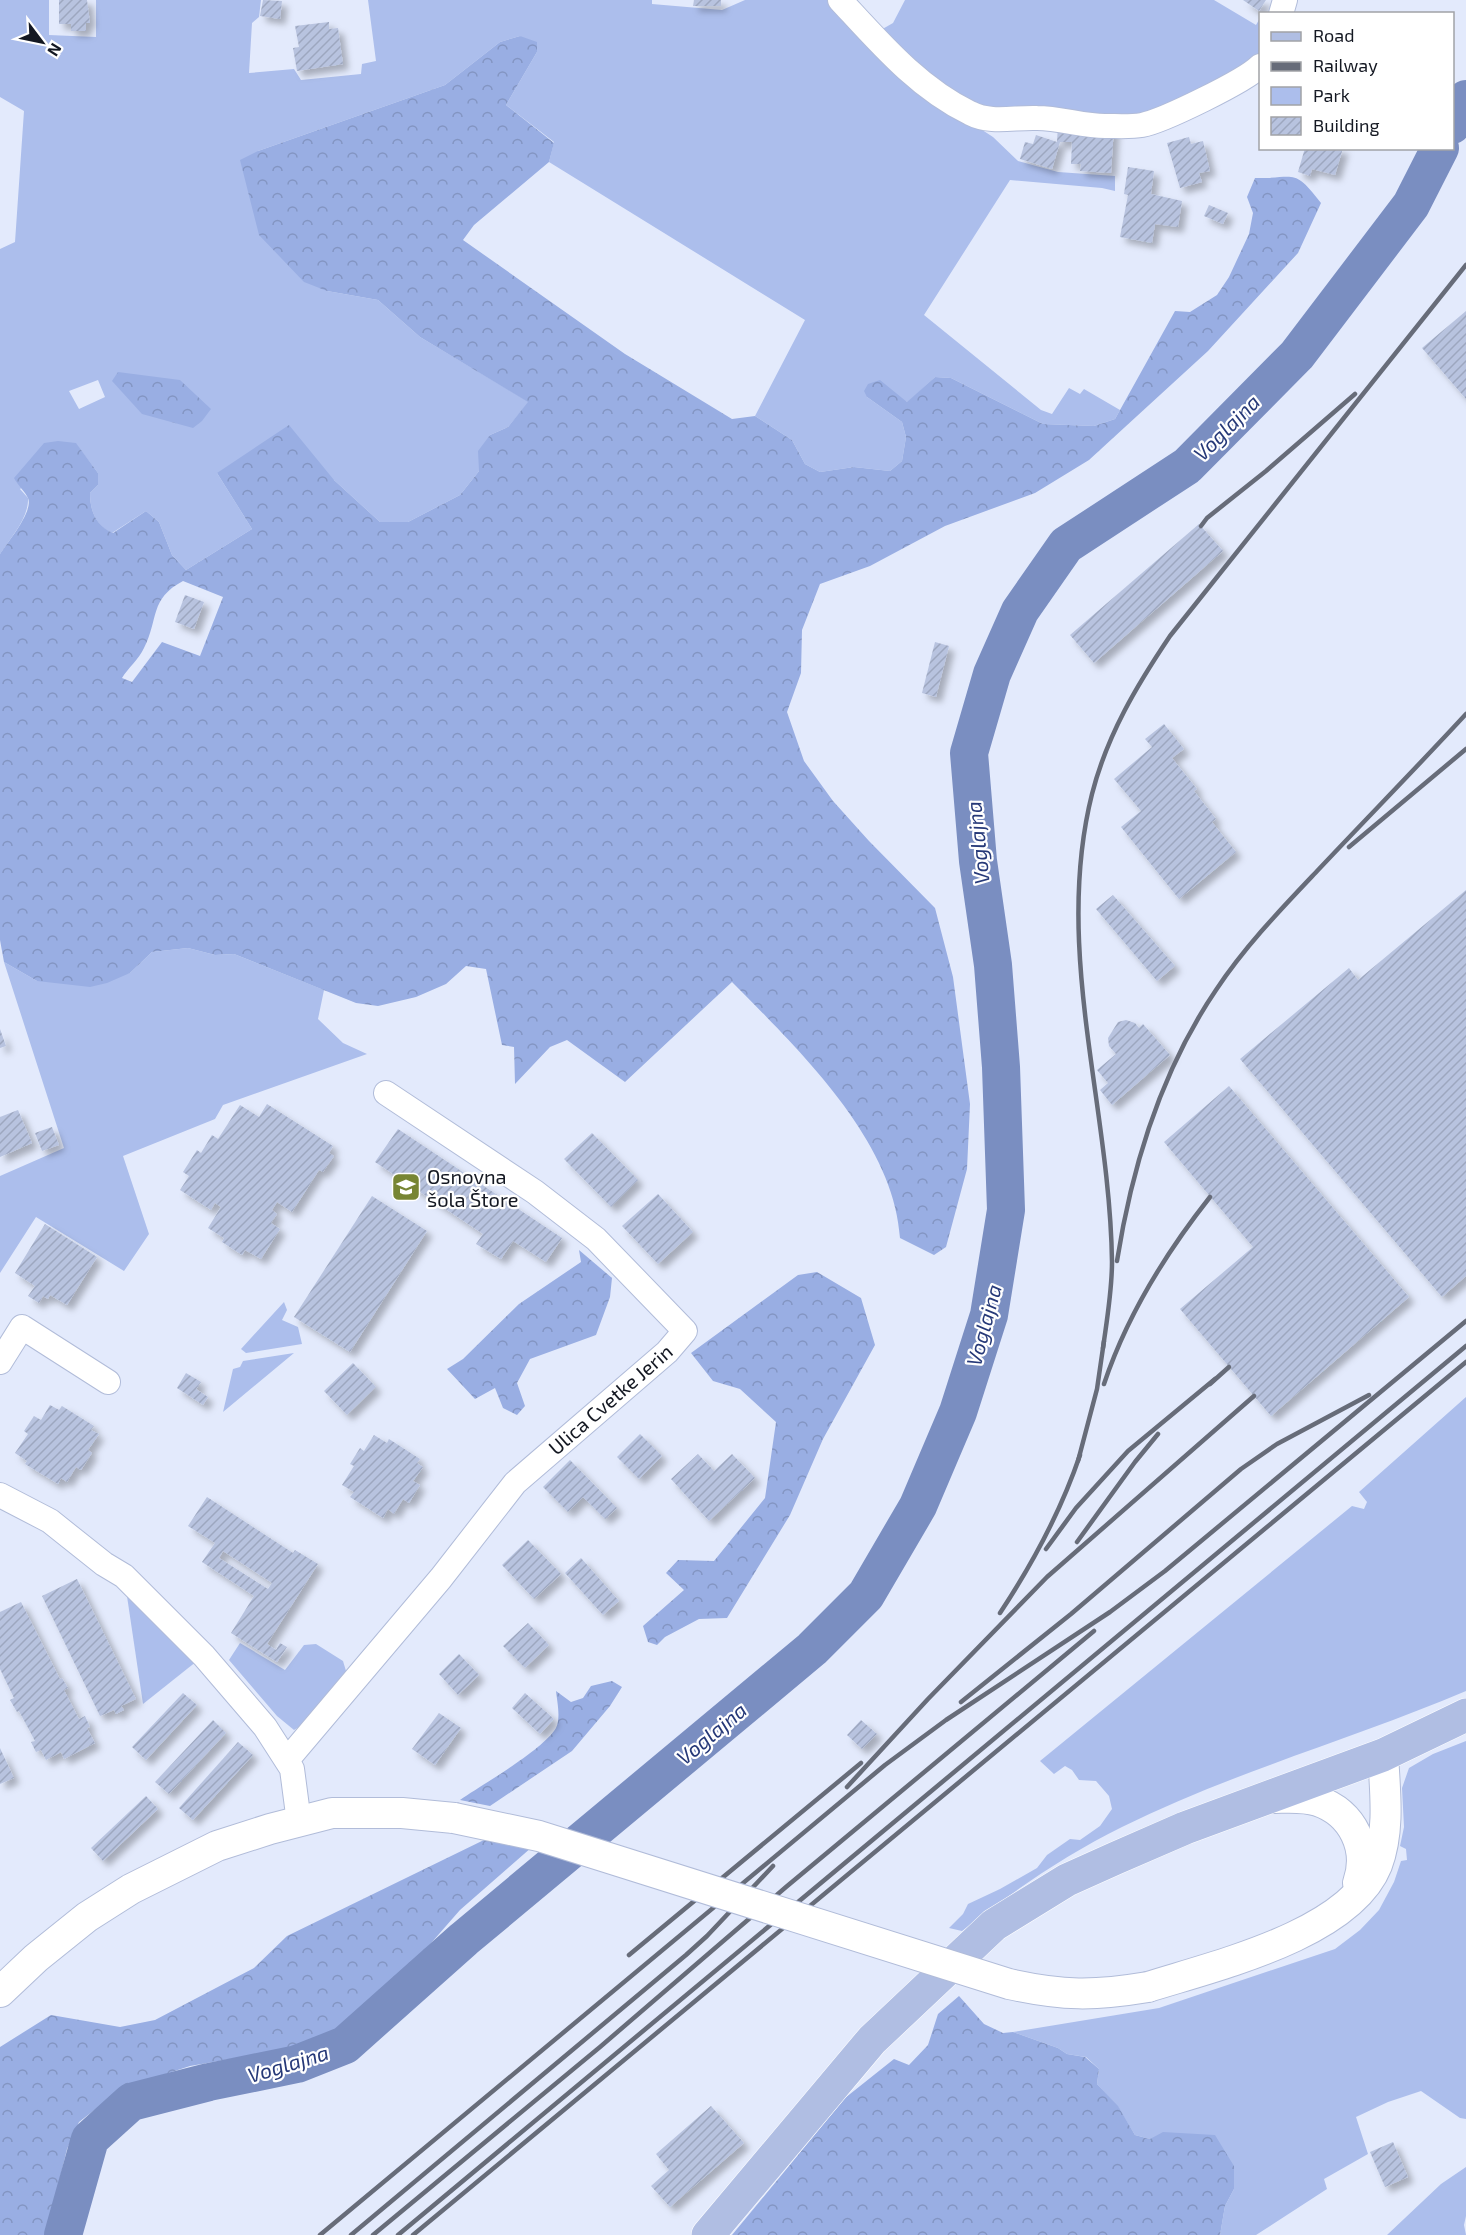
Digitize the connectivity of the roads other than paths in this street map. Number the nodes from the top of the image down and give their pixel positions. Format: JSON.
{"nodes":[{"id":1,"x":840,"y":0,"type":"edge"},
{"id":2,"x":1259,"y":67,"type":"edge"},
{"id":3,"x":386,"y":1093,"type":"dead end"},
{"id":4,"x":0,"y":1362,"type":"edge"},
{"id":5,"x":108,"y":1382,"type":"dead end"},
{"id":6,"x":0,"y":1495,"type":"edge"},
{"id":7,"x":1466,"y":1714,"type":"edge"},
{"id":8,"x":1383,"y":1755,"type":"junction"},
{"id":9,"x":286,"y":1760,"type":"junction"},
{"id":10,"x":1265,"y":1799,"type":"junction"},
{"id":11,"x":299,"y":1822,"type":"junction"},
{"id":12,"x":1347,"y":1904,"type":"junction"},
{"id":13,"x":0,"y":1992,"type":"edge"},
{"id":14,"x":708,"y":2235,"type":"edge"}],
"edges":[{"from":1,"to":2,"type":"street"},
{"from":3,"to":9,"type":"street","name":"Ulica Cvetke Jerin"},
{"from":4,"to":5,"type":"street"},
{"from":6,"to":9,"type":"street"},
{"from":7,"to":8,"type":"main road"},
{"from":8,"to":10,"type":"main road"},
{"from":8,"to":12,"type":"street"},
{"from":9,"to":11,"type":"street"},
{"from":10,"to":12,"type":"street"},
{"from":10,"to":14,"type":"main road"},
{"from":11,"to":12,"type":"street","bridge":true},
{"from":11,"to":13,"type":"street"}]}
